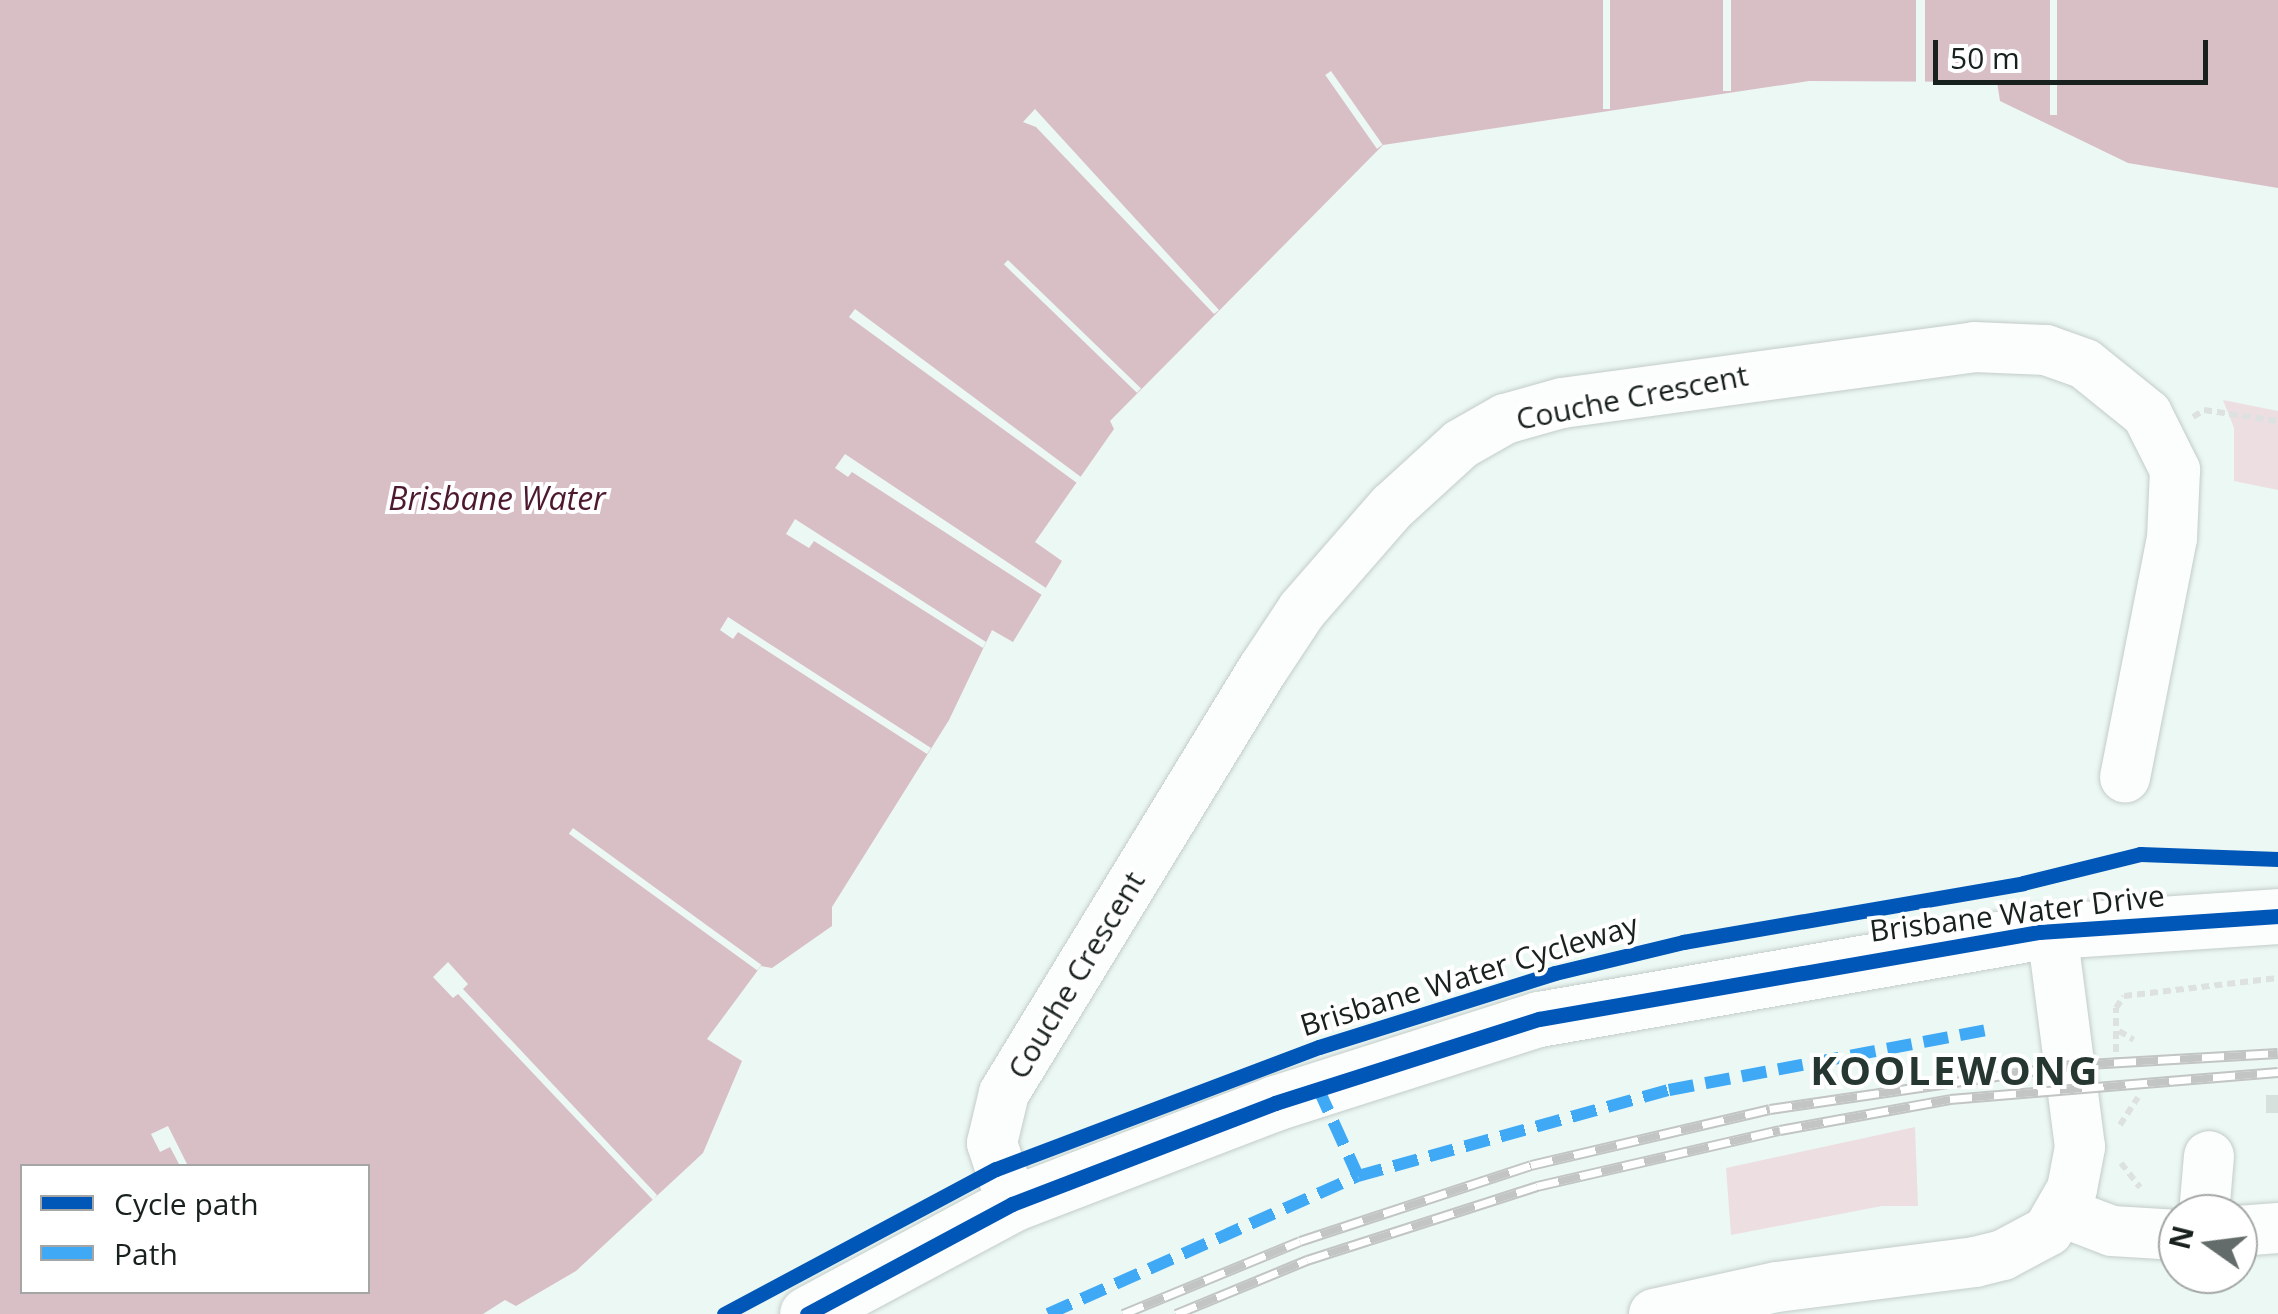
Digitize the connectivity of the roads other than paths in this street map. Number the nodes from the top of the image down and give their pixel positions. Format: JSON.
{"nodes":[{"id":1,"x":2125,"y":777,"type":"dead end"},
{"id":2,"x":2278,"y":916,"type":"edge"},
{"id":3,"x":2052,"y":931,"type":"junction"},
{"id":4,"x":1012,"y":1204,"type":"junction"},
{"id":5,"x":2062,"y":1212,"type":"junction"},
{"id":6,"x":2158,"y":1219,"type":"edge"},
{"id":7,"x":1729,"y":1305,"type":"edge"},
{"id":8,"x":807,"y":1314,"type":"edge"},
{"id":9,"x":1654,"y":1314,"type":"edge"}],
"edges":[{"from":1,"to":4,"type":"street","name":"Couche Crescent"},
{"from":2,"to":3,"type":"main road","name":"Brisbane Water Drive"},
{"from":3,"to":4,"type":"main road","name":"Brisbane Water Drive"},
{"from":3,"to":5,"type":"street"},
{"from":4,"to":8,"type":"main road","name":"Brisbane Water Drive"},
{"from":5,"to":6,"type":"street"},
{"from":5,"to":7,"type":"street"},
{"from":7,"to":9,"type":"street"}]}
